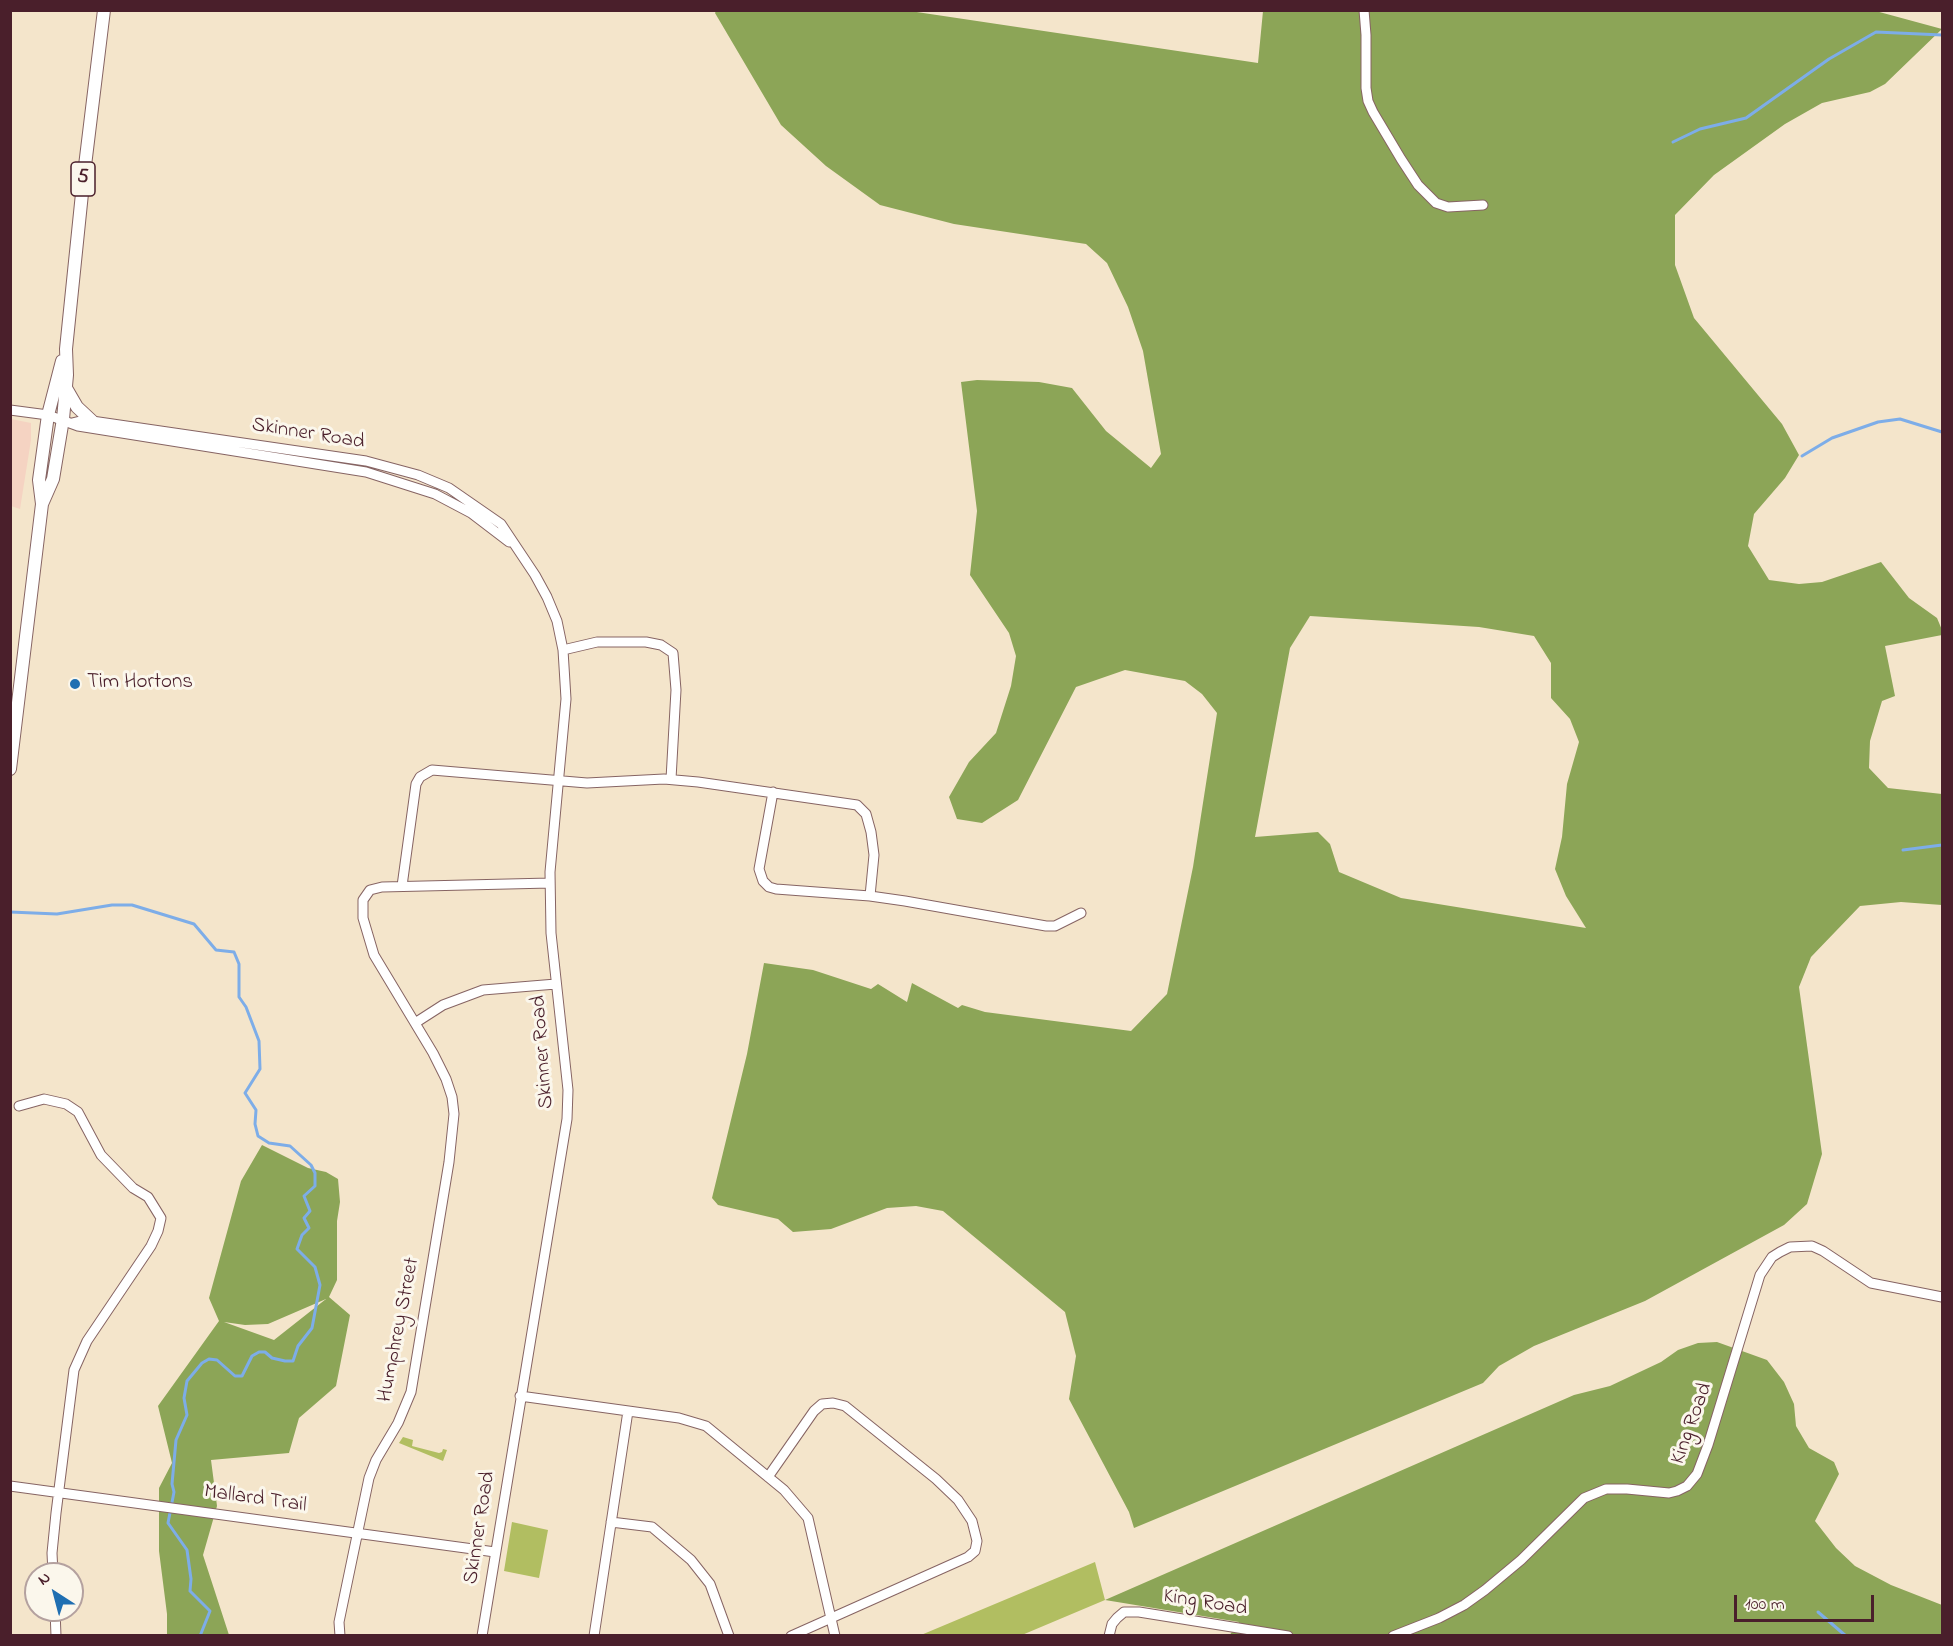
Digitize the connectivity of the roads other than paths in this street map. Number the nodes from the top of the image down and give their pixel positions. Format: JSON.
{"nodes":[{"id":1,"x":104,"y":10,"type":"edge"},
{"id":2,"x":1364,"y":10,"type":"edge"},
{"id":3,"x":1483,"y":205,"type":"dead end"},
{"id":4,"x":66,"y":349,"type":"junction"},
{"id":5,"x":66,"y":388,"type":"junction"},
{"id":6,"x":10,"y":410,"type":"edge"},
{"id":7,"x":48,"y":415,"type":"junction"},
{"id":8,"x":68,"y":421,"type":"junction"},
{"id":9,"x":92,"y":421,"type":"junction"},
{"id":10,"x":42,"y":504,"type":"junction"},
{"id":11,"x":513,"y":545,"type":"junction"},
{"id":12,"x":563,"y":650,"type":"junction"},
{"id":13,"x":10,"y":769,"type":"edge"},
{"id":14,"x":671,"y":779,"type":"junction"},
{"id":15,"x":559,"y":781,"type":"junction"},
{"id":16,"x":773,"y":792,"type":"junction"},
{"id":17,"x":550,"y":883,"type":"junction"},
{"id":18,"x":402,"y":886,"type":"junction"},
{"id":19,"x":870,"y":896,"type":"junction"},
{"id":20,"x":1081,"y":913,"type":"dead end"},
{"id":21,"x":556,"y":984,"type":"junction"},
{"id":22,"x":415,"y":1023,"type":"junction"},
{"id":23,"x":19,"y":1106,"type":"dead end"},
{"id":24,"x":1942,"y":1297,"type":"edge"},
{"id":25,"x":520,"y":1396,"type":"junction"},
{"id":26,"x":628,"y":1411,"type":"junction"},
{"id":27,"x":768,"y":1477,"type":"junction"},
{"id":28,"x":10,"y":1486,"type":"edge"},
{"id":29,"x":59,"y":1492,"type":"junction"},
{"id":30,"x":611,"y":1522,"type":"junction"},
{"id":31,"x":356,"y":1534,"type":"junction"},
{"id":32,"x":495,"y":1552,"type":"junction"},
{"id":33,"x":52,"y":1562,"type":"edge"},
{"id":34,"x":832,"y":1618,"type":"junction"},
{"id":35,"x":340,"y":1635,"type":"edge"},
{"id":36,"x":482,"y":1635,"type":"edge"},
{"id":37,"x":594,"y":1635,"type":"edge"},
{"id":38,"x":729,"y":1635,"type":"edge"},
{"id":39,"x":791,"y":1635,"type":"edge"},
{"id":40,"x":835,"y":1635,"type":"edge"},
{"id":41,"x":1109,"y":1635,"type":"edge"},
{"id":42,"x":1288,"y":1635,"type":"edge"},
{"id":43,"x":1393,"y":1635,"type":"edge"}],
"edges":[{"from":1,"to":4,"type":"main road","number":"5"},
{"from":2,"to":3,"type":"street"},
{"from":4,"to":5,"type":"main road","number":"5"},
{"from":4,"to":7,"type":"main road"},
{"from":5,"to":8,"type":"main road","number":"5"},
{"from":5,"to":9,"type":"main road"},
{"from":6,"to":7,"type":"street"},
{"from":7,"to":8,"type":"street"},
{"from":7,"to":10,"type":"main road"},
{"from":8,"to":9,"type":"street","name":"Skinner Road"},
{"from":8,"to":10,"type":"main road","number":"5"},
{"from":8,"to":11,"type":"street","name":"Skinner Road"},
{"from":9,"to":11,"type":"street","name":"Skinner Road"},
{"from":10,"to":13,"type":"main road","number":"5"},
{"from":11,"to":12,"type":"street","name":"Skinner Road"},
{"from":12,"to":14,"type":"street"},
{"from":12,"to":15,"type":"street","name":"Skinner Road"},
{"from":14,"to":15,"type":"street"},
{"from":14,"to":16,"type":"street"},
{"from":15,"to":17,"type":"street","name":"Skinner Road"},
{"from":15,"to":18,"type":"street"},
{"from":16,"to":19,"type":"street"},
{"from":16,"to":19,"type":"street"},
{"from":17,"to":18,"type":"street"},
{"from":17,"to":21,"type":"street","name":"Skinner Road"},
{"from":18,"to":22,"type":"street","name":"Humphrey Street"},
{"from":19,"to":20,"type":"street"},
{"from":21,"to":22,"type":"street"},
{"from":21,"to":25,"type":"street","name":"Skinner Road"},
{"from":22,"to":31,"type":"street","name":"Humphrey Street"},
{"from":23,"to":29,"type":"street"},
{"from":24,"to":43,"type":"street","name":"King Road"},
{"from":25,"to":26,"type":"street"},
{"from":25,"to":32,"type":"street","name":"Skinner Road"},
{"from":26,"to":27,"type":"street"},
{"from":26,"to":30,"type":"street"},
{"from":27,"to":34,"type":"street"},
{"from":27,"to":34,"type":"street"},
{"from":28,"to":29,"type":"street","name":"Mallard Trail"},
{"from":29,"to":31,"type":"street","name":"Mallard Trail"},
{"from":29,"to":33,"type":"street"},
{"from":30,"to":37,"type":"street"},
{"from":30,"to":38,"type":"street"},
{"from":31,"to":32,"type":"street","name":"Mallard Trail"},
{"from":31,"to":35,"type":"street","name":"Humphrey Street"},
{"from":32,"to":36,"type":"street","name":"Skinner Road"},
{"from":34,"to":39,"type":"street"},
{"from":34,"to":40,"type":"street"},
{"from":41,"to":42,"type":"street","name":"King Road"}]}
